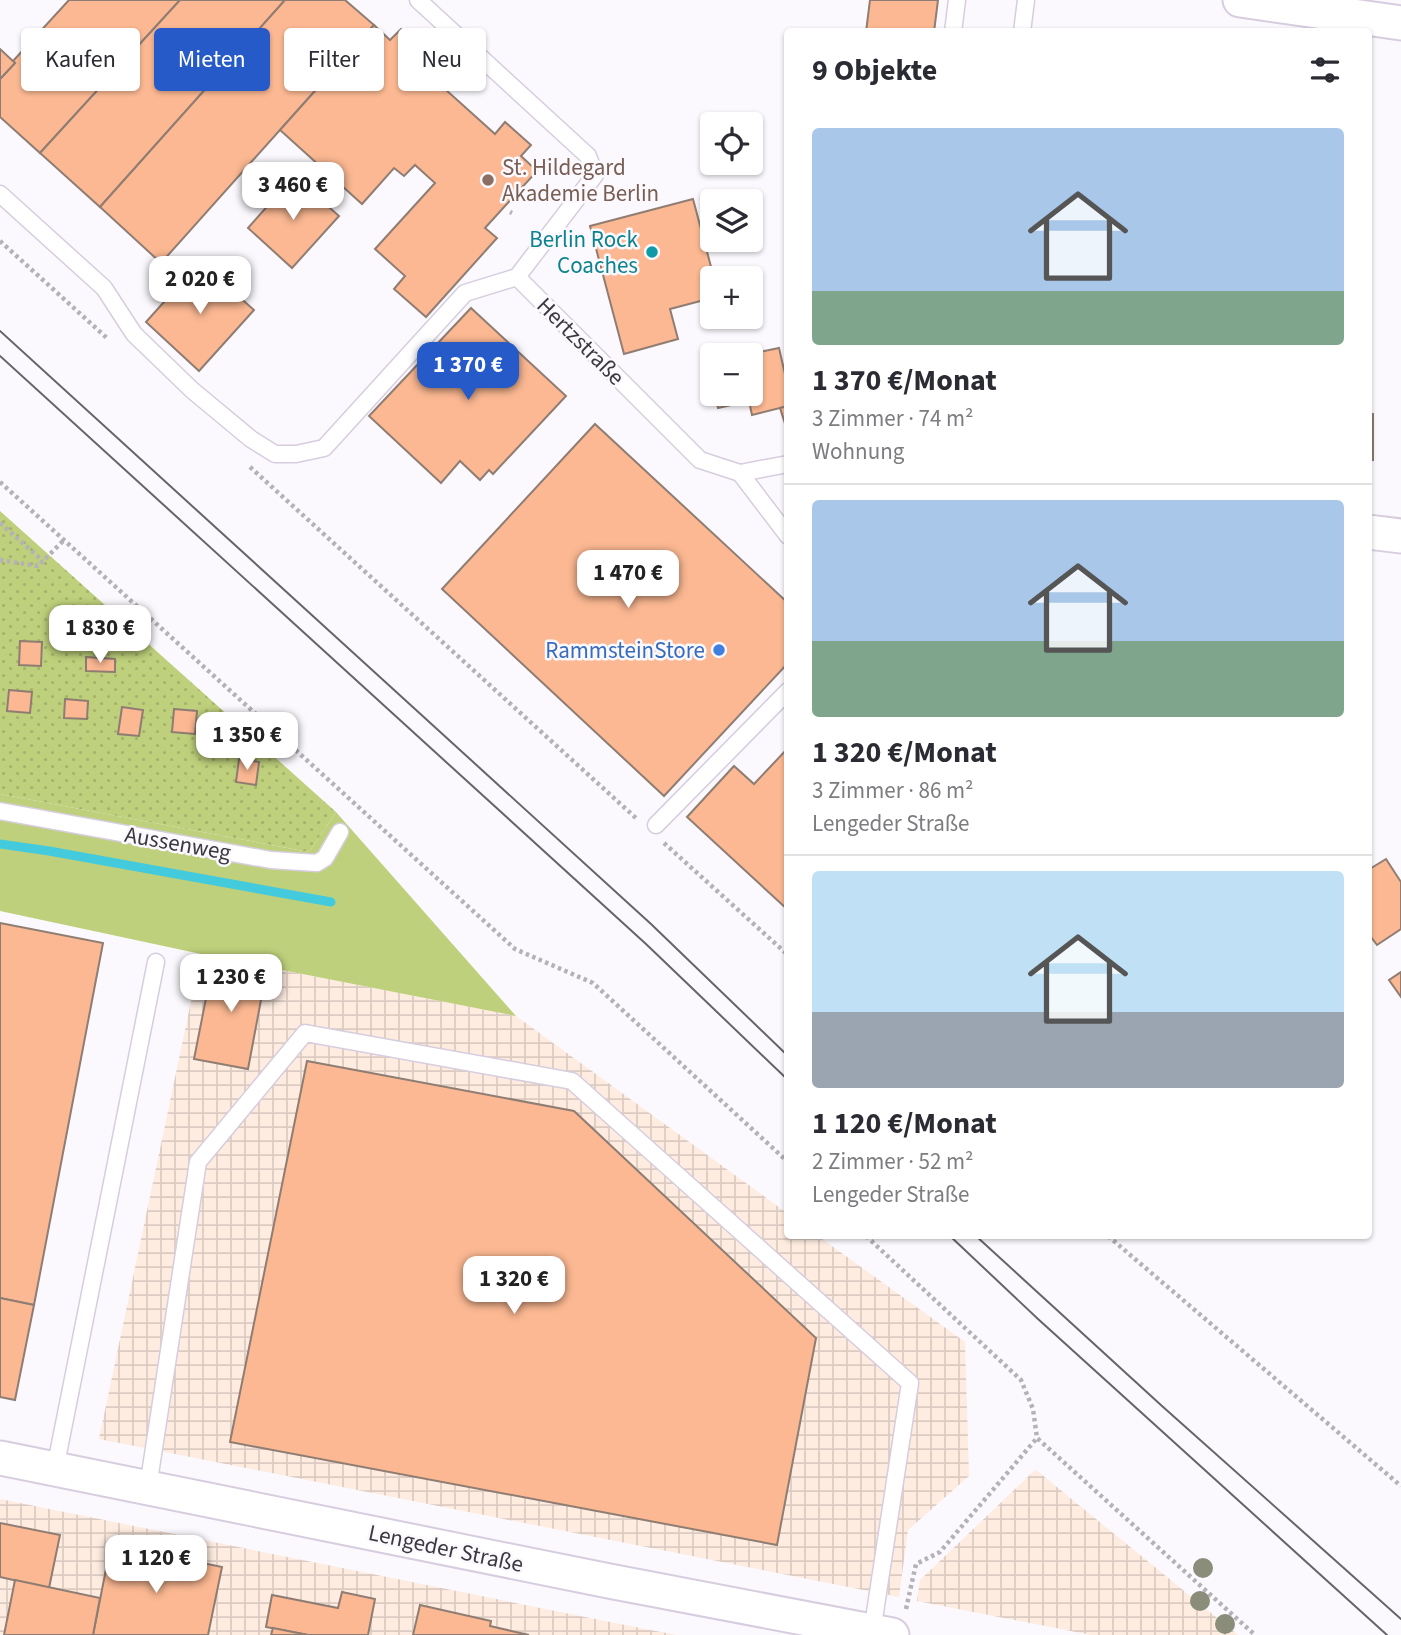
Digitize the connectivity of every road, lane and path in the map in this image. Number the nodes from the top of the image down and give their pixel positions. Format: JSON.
{"nodes":[{"id":1,"x":418,"y":0,"type":"edge"},
{"id":2,"x":957,"y":0,"type":"edge"},
{"id":3,"x":1026,"y":0,"type":"edge"},
{"id":4,"x":1240,"y":0,"type":"edge"},
{"id":5,"x":1401,"y":23,"type":"edge"},
{"id":6,"x":954,"y":28,"type":"edge"},
{"id":7,"x":1022,"y":28,"type":"edge"},
{"id":8,"x":0,"y":194,"type":"edge"},
{"id":9,"x":517,"y":277,"type":"junction"},
{"id":10,"x":784,"y":465,"type":"edge"},
{"id":11,"x":740,"y":473,"type":"junction"},
{"id":12,"x":278,"y":481,"type":"dead end"},
{"id":13,"x":0,"y":482,"type":"edge"},
{"id":14,"x":272,"y":488,"type":"dead end"},
{"id":15,"x":0,"y":523,"type":"edge"},
{"id":16,"x":784,"y":531,"type":"edge"},
{"id":17,"x":1372,"y":532,"type":"edge"},
{"id":18,"x":1401,"y":536,"type":"edge"},
{"id":19,"x":64,"y":540,"type":"junction"},
{"id":20,"x":0,"y":560,"type":"edge"},
{"id":21,"x":43,"y":561,"type":"junction"},
{"id":22,"x":428,"y":629,"type":"dead end"},
{"id":23,"x":784,"y":695,"type":"edge"},
{"id":24,"x":0,"y":811,"type":"edge"},
{"id":25,"x":653,"y":829,"type":"junction"},
{"id":26,"x":340,"y":832,"type":"dead end"},
{"id":27,"x":784,"y":951,"type":"edge"},
{"id":28,"x":156,"y":962,"type":"dead end"},
{"id":29,"x":784,"y":1159,"type":"edge"},
{"id":30,"x":869,"y":1239,"type":"edge"},
{"id":31,"x":1112,"y":1239,"type":"edge"},
{"id":32,"x":1037,"y":1438,"type":"junction"},
{"id":33,"x":0,"y":1458,"type":"edge"},
{"id":34,"x":55,"y":1469,"type":"junction"},
{"id":35,"x":1401,"y":1486,"type":"edge"},
{"id":36,"x":148,"y":1487,"type":"junction"},
{"id":37,"x":889,"y":1628,"type":"edge"},
{"id":38,"x":1255,"y":1635,"type":"edge"}],
"edges":[{"from":1,"to":9,"type":"lane"},
{"from":2,"to":6,"type":"lane"},
{"from":3,"to":7,"type":"lane"},
{"from":4,"to":5,"type":"street"},
{"from":8,"to":9,"type":"lane"},
{"from":9,"to":11,"type":"lane","name":"Hertzstraße"},
{"from":10,"to":11,"type":"lane","name":"Hertzstraße"},
{"from":11,"to":16,"type":"lane"},
{"from":12,"to":14,"type":"path"},
{"from":13,"to":19,"type":"path"},
{"from":15,"to":21,"type":"path"},
{"from":17,"to":18,"type":"street"},
{"from":19,"to":21,"type":"path"},
{"from":19,"to":29,"type":"path"},
{"from":20,"to":21,"type":"path"},
{"from":22,"to":25,"type":"path"},
{"from":23,"to":25,"type":"lane"},
{"from":24,"to":26,"type":"lane","name":"Aussenweg"},
{"from":25,"to":27,"type":"path"},
{"from":28,"to":34,"type":"lane"},
{"from":30,"to":32,"type":"path"},
{"from":31,"to":35,"type":"path"},
{"from":32,"to":37,"type":"path"},
{"from":32,"to":38,"type":"path"},
{"from":33,"to":34,"type":"street","name":"Lengeder Straße"},
{"from":34,"to":36,"type":"street","name":"Lengeder Straße"},
{"from":36,"to":37,"type":"street","name":"Lengeder Straße"},
{"from":36,"to":37,"type":"lane"}]}
